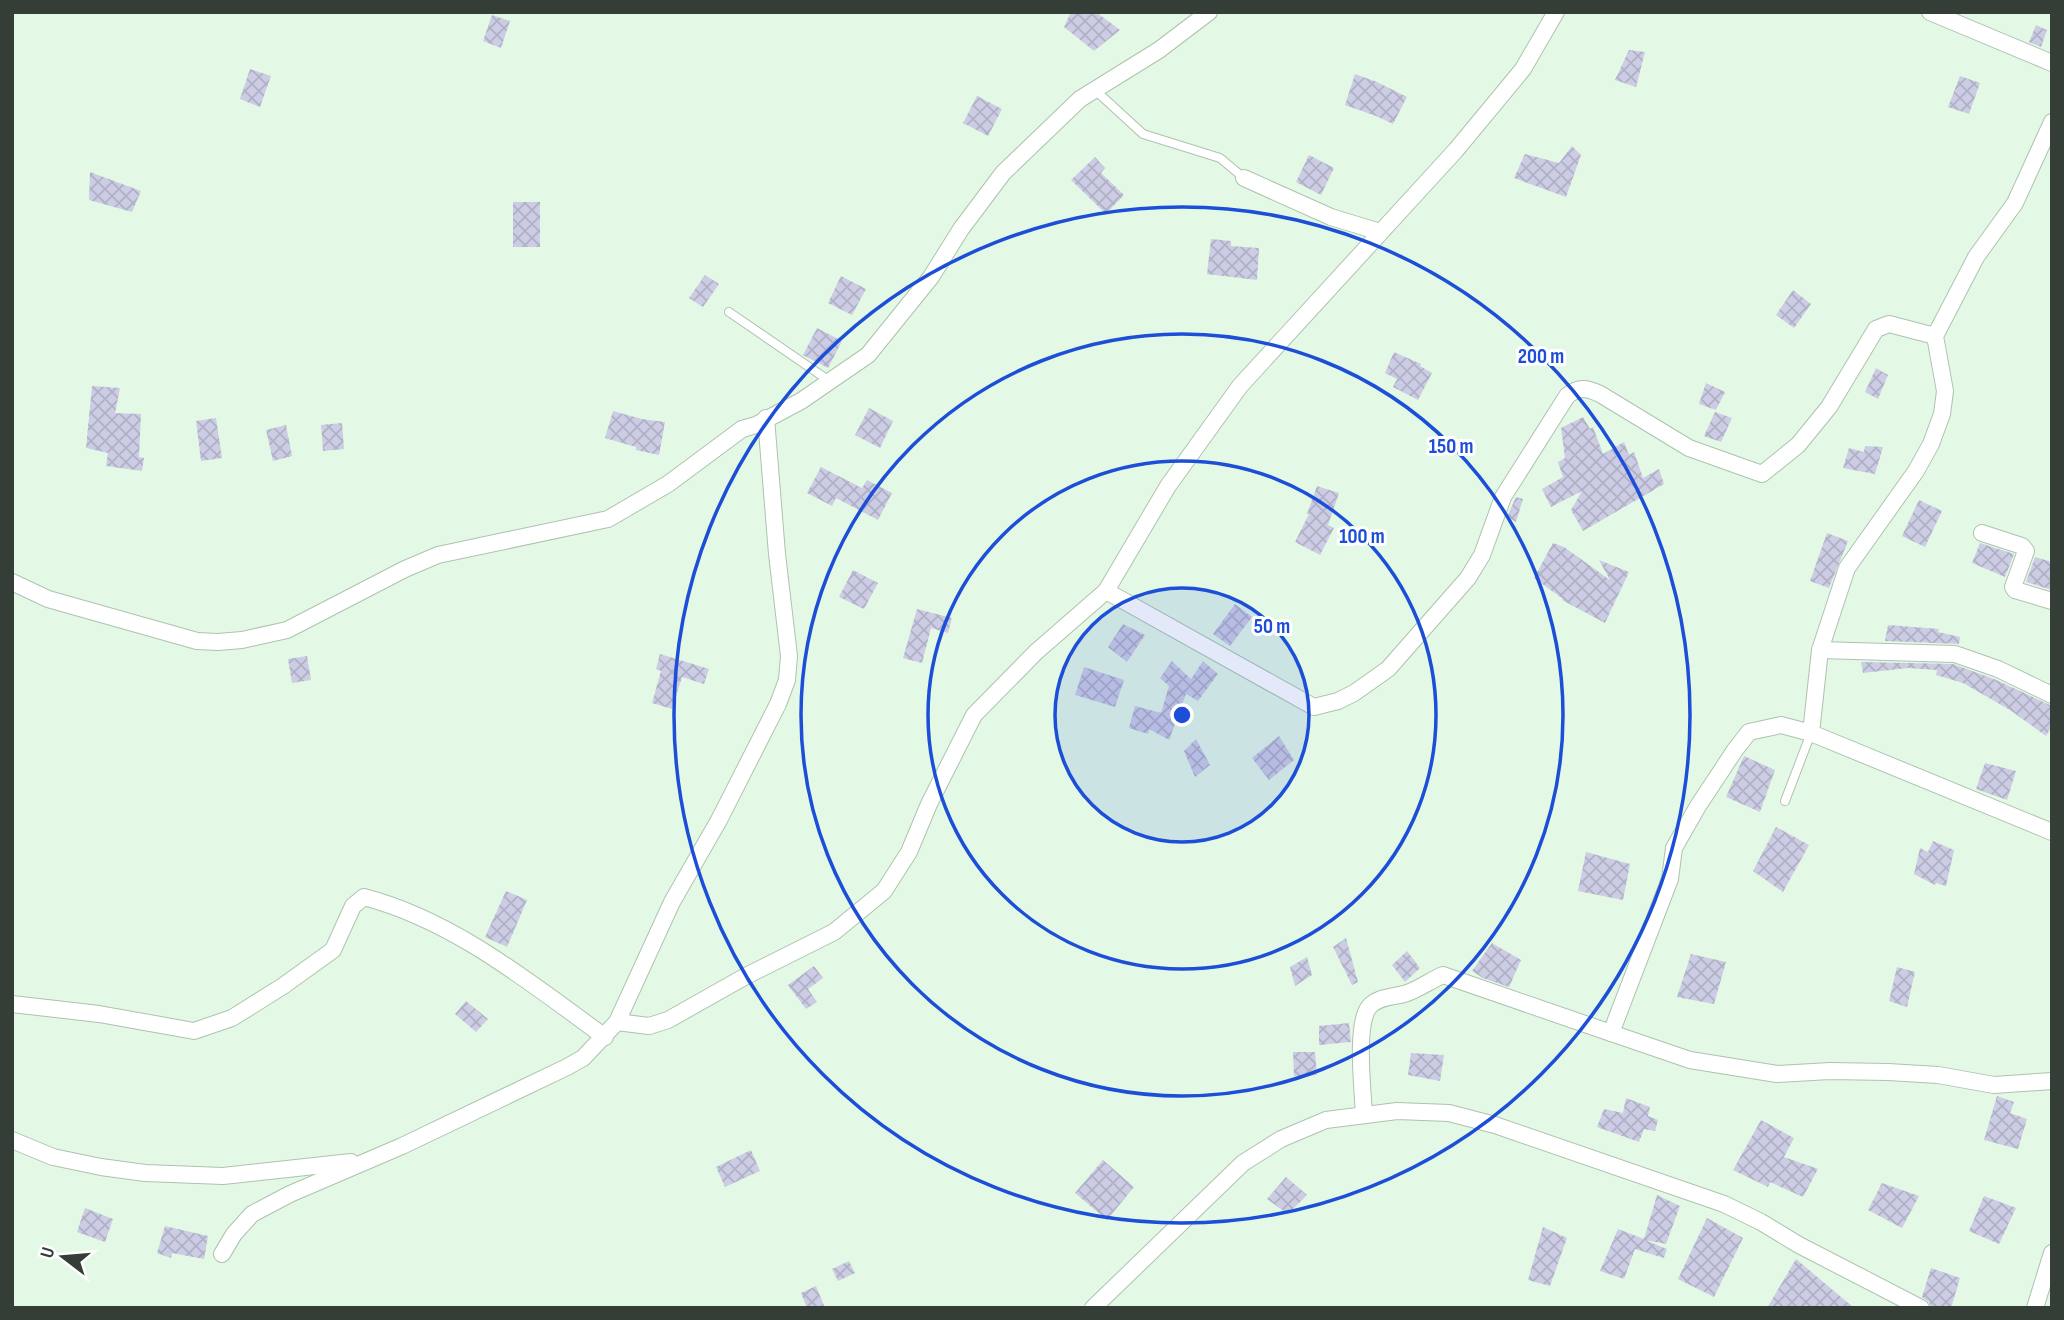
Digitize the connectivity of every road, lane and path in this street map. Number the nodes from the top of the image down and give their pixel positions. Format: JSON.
{"nodes":[{"id":1,"x":1209,"y":12,"type":"edge"},
{"id":2,"x":1556,"y":12,"type":"edge"},
{"id":3,"x":1930,"y":12,"type":"edge"},
{"id":4,"x":2052,"y":63,"type":"edge"},
{"id":5,"x":1095,"y":90,"type":"junction"},
{"id":6,"x":2052,"y":122,"type":"edge"},
{"id":7,"x":1244,"y":178,"type":"joint"},
{"id":8,"x":1380,"y":232,"type":"junction"},
{"id":9,"x":729,"y":312,"type":"dead end"},
{"id":10,"x":1935,"y":336,"type":"junction"},
{"id":11,"x":831,"y":382,"type":"junction"},
{"id":12,"x":766,"y":418,"type":"junction"},
{"id":13,"x":1982,"y":533,"type":"dead end"},
{"id":14,"x":12,"y":582,"type":"edge"},
{"id":15,"x":1106,"y":591,"type":"junction"},
{"id":16,"x":2052,"y":601,"type":"edge"},
{"id":17,"x":1820,"y":650,"type":"junction"},
{"id":18,"x":2050,"y":689,"type":"edge"},
{"id":19,"x":1811,"y":733,"type":"junction"},
{"id":20,"x":1785,"y":801,"type":"dead end"},
{"id":21,"x":2052,"y":832,"type":"edge"},
{"id":22,"x":12,"y":1004,"type":"edge"},
{"id":23,"x":617,"y":1023,"type":"junction"},
{"id":24,"x":1611,"y":1033,"type":"junction"},
{"id":25,"x":605,"y":1037,"type":"junction"},
{"id":26,"x":2052,"y":1081,"type":"edge"},
{"id":27,"x":1364,"y":1115,"type":"junction"},
{"id":28,"x":12,"y":1140,"type":"edge"},
{"id":29,"x":371,"y":1159,"type":"junction"},
{"id":30,"x":2052,"y":1253,"type":"edge"},
{"id":31,"x":222,"y":1254,"type":"dead end"},
{"id":32,"x":1093,"y":1308,"type":"edge"},
{"id":33,"x":1921,"y":1308,"type":"edge"},
{"id":34,"x":2035,"y":1308,"type":"edge"}],
"edges":[{"from":1,"to":5,"type":"street"},
{"from":2,"to":8,"type":"street"},
{"from":3,"to":4,"type":"street"},
{"from":5,"to":7,"type":"lane"},
{"from":5,"to":11,"type":"street"},
{"from":6,"to":10,"type":"street"},
{"from":7,"to":8,"type":"street"},
{"from":8,"to":15,"type":"street"},
{"from":9,"to":11,"type":"lane"},
{"from":10,"to":15,"type":"street"},
{"from":10,"to":17,"type":"street"},
{"from":11,"to":12,"type":"street"},
{"from":12,"to":14,"type":"street"},
{"from":12,"to":23,"type":"street"},
{"from":13,"to":16,"type":"street"},
{"from":15,"to":23,"type":"street"},
{"from":17,"to":18,"type":"street"},
{"from":17,"to":19,"type":"street"},
{"from":19,"to":20,"type":"lane"},
{"from":19,"to":21,"type":"street"},
{"from":19,"to":24,"type":"street"},
{"from":22,"to":25,"type":"street"},
{"from":23,"to":25,"type":"street"},
{"from":24,"to":26,"type":"street"},
{"from":24,"to":27,"type":"street"},
{"from":25,"to":29,"type":"street"},
{"from":27,"to":32,"type":"street"},
{"from":27,"to":33,"type":"street"},
{"from":28,"to":29,"type":"street"},
{"from":29,"to":31,"type":"street"},
{"from":30,"to":34,"type":"street"}]}
